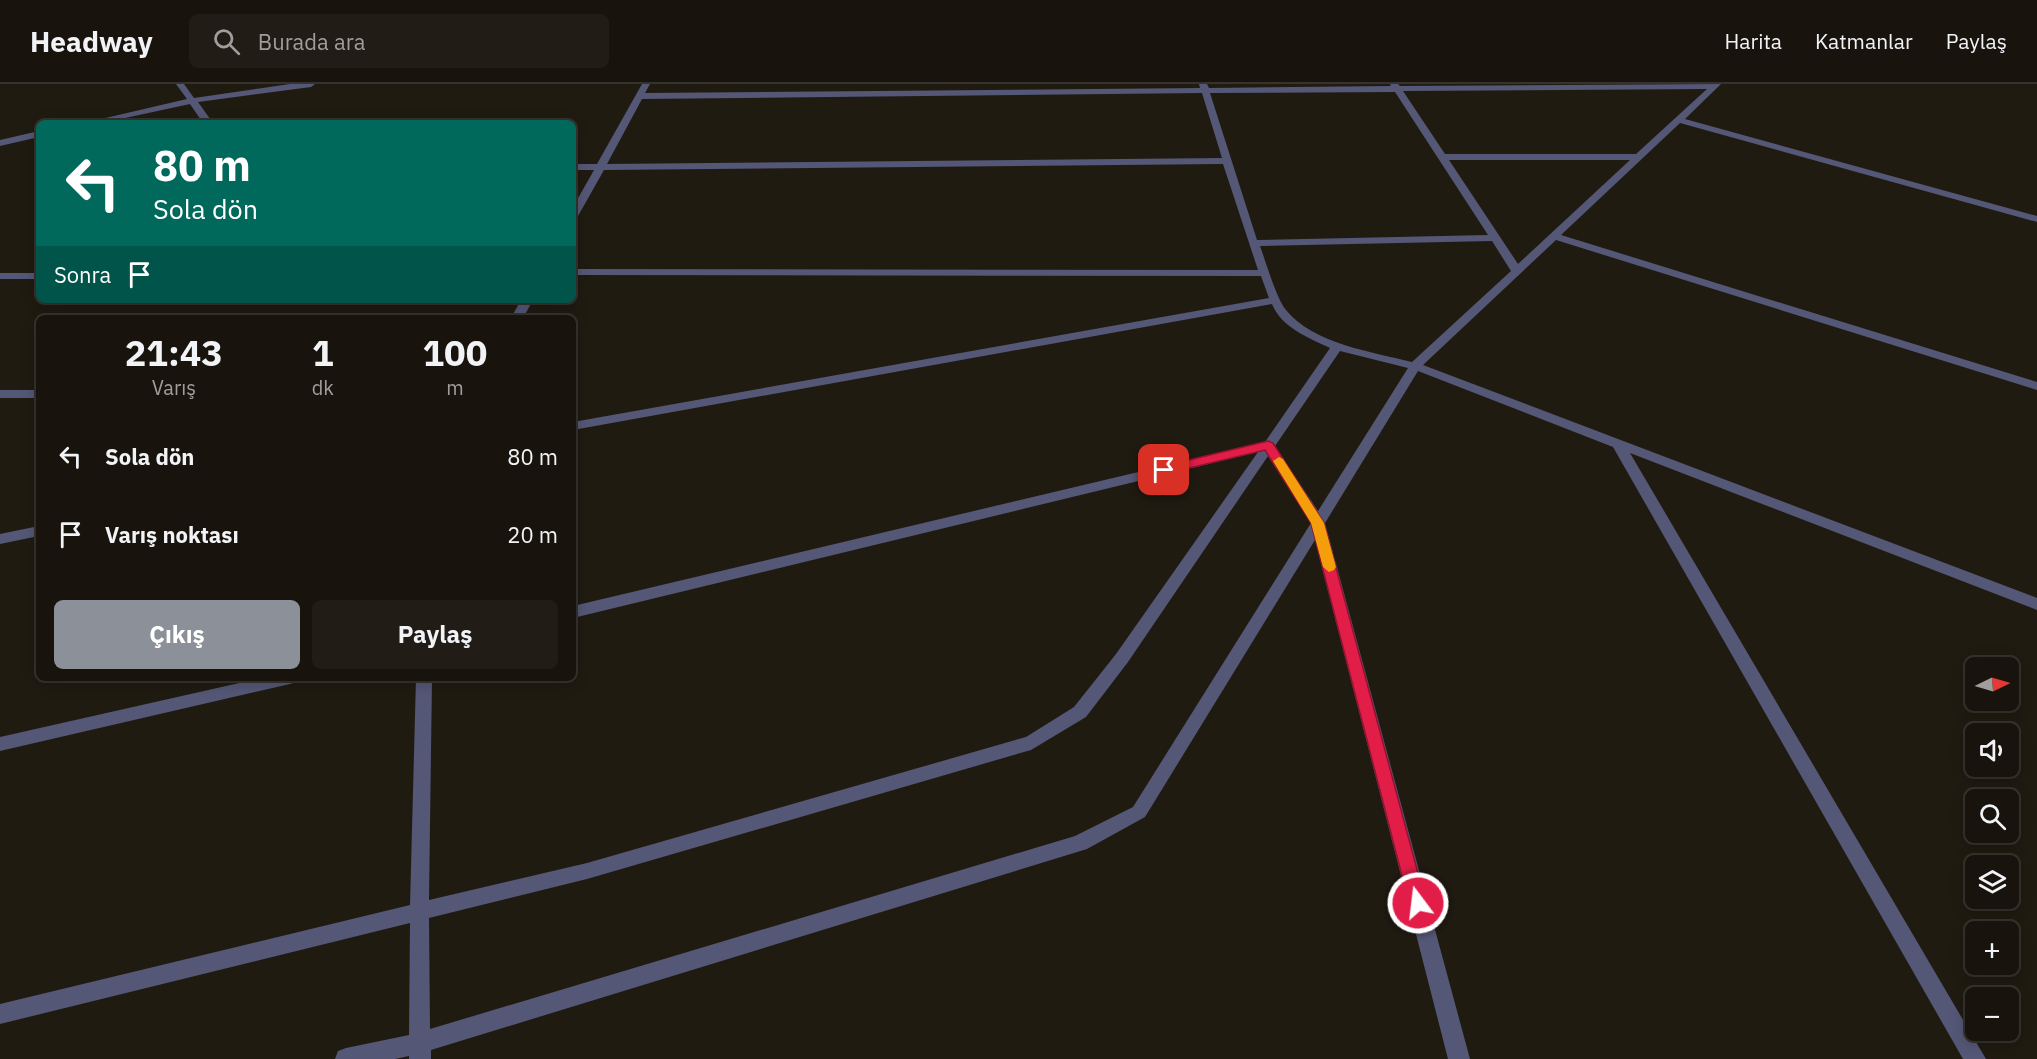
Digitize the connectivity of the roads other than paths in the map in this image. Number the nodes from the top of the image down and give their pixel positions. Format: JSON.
{"nodes":[{"id":1,"x":180,"y":84,"type":"edge"},
{"id":2,"x":311,"y":84,"type":"edge"},
{"id":3,"x":646,"y":84,"type":"edge"},
{"id":4,"x":1716,"y":85,"type":"edge"},
{"id":5,"x":1396,"y":86,"type":"edge"},
{"id":6,"x":1204,"y":88,"type":"edge"},
{"id":7,"x":640,"y":96,"type":"junction"},
{"id":8,"x":191,"y":101,"type":"junction"},
{"id":9,"x":103,"y":120,"type":"edge"},
{"id":10,"x":206,"y":120,"type":"edge"},
{"id":11,"x":1678,"y":120,"type":"junction"},
{"id":12,"x":36,"y":135,"type":"edge"},
{"id":13,"x":0,"y":143,"type":"edge"},
{"id":14,"x":1442,"y":157,"type":"junction"},
{"id":15,"x":1638,"y":157,"type":"junction"},
{"id":16,"x":1227,"y":161,"type":"junction"},
{"id":17,"x":601,"y":166,"type":"junction"},
{"id":18,"x":576,"y":167,"type":"edge"},
{"id":19,"x":576,"y":211,"type":"edge"},
{"id":20,"x":2037,"y":219,"type":"edge"},
{"id":21,"x":1553,"y":236,"type":"junction"},
{"id":22,"x":1495,"y":238,"type":"junction"},
{"id":23,"x":1253,"y":243,"type":"junction"},
{"id":24,"x":1516,"y":270,"type":"junction"},
{"id":25,"x":576,"y":272,"type":"edge"},
{"id":26,"x":1265,"y":273,"type":"junction"},
{"id":27,"x":0,"y":276,"type":"edge"},
{"id":28,"x":36,"y":276,"type":"edge"},
{"id":29,"x":1275,"y":300,"type":"junction"},
{"id":30,"x":1337,"y":347,"type":"junction"},
{"id":31,"x":1415,"y":366,"type":"junction"},
{"id":32,"x":2037,"y":386,"type":"edge"},
{"id":33,"x":0,"y":394,"type":"edge"},
{"id":34,"x":36,"y":394,"type":"edge"},
{"id":35,"x":576,"y":425,"type":"edge"},
{"id":36,"x":1618,"y":444,"type":"junction"},
{"id":37,"x":1268,"y":445,"type":"junction"},
{"id":38,"x":1318,"y":523,"type":"junction"},
{"id":39,"x":36,"y":532,"type":"edge"},
{"id":40,"x":0,"y":539,"type":"edge"},
{"id":41,"x":2037,"y":604,"type":"edge"},
{"id":42,"x":576,"y":611,"type":"edge"},
{"id":43,"x":277,"y":681,"type":"edge"},
{"id":44,"x":424,"y":681,"type":"edge"},
{"id":45,"x":0,"y":744,"type":"edge"},
{"id":46,"x":420,"y":912,"type":"junction"},
{"id":47,"x":0,"y":1014,"type":"edge"},
{"id":48,"x":420,"y":1051,"type":"edge"},
{"id":49,"x":346,"y":1059,"type":"edge"},
{"id":50,"x":1459,"y":1059,"type":"edge"},
{"id":51,"x":1975,"y":1059,"type":"edge"}],
"edges":[{"from":1,"to":8,"type":"street"},
{"from":2,"to":8,"type":"street"},
{"from":3,"to":7,"type":"street"},
{"from":4,"to":5,"type":"street"},
{"from":4,"to":11,"type":"street"},
{"from":5,"to":6,"type":"street"},
{"from":5,"to":14,"type":"street"},
{"from":6,"to":7,"type":"street"},
{"from":6,"to":16,"type":"street"},
{"from":7,"to":17,"type":"street"},
{"from":8,"to":9,"type":"street"},
{"from":8,"to":10,"type":"street"},
{"from":11,"to":15,"type":"street"},
{"from":11,"to":20,"type":"street"},
{"from":12,"to":13,"type":"street"},
{"from":14,"to":15,"type":"street"},
{"from":14,"to":22,"type":"street"},
{"from":15,"to":21,"type":"street"},
{"from":16,"to":17,"type":"street"},
{"from":16,"to":23,"type":"street"},
{"from":17,"to":18,"type":"street"},
{"from":17,"to":19,"type":"street"},
{"from":21,"to":24,"type":"street"},
{"from":21,"to":32,"type":"street"},
{"from":22,"to":23,"type":"street"},
{"from":22,"to":24,"type":"street"},
{"from":23,"to":26,"type":"street"},
{"from":24,"to":31,"type":"street"},
{"from":25,"to":26,"type":"street"},
{"from":26,"to":29,"type":"street"},
{"from":27,"to":28,"type":"street"},
{"from":29,"to":30,"type":"street"},
{"from":29,"to":35,"type":"street"},
{"from":30,"to":31,"type":"street"},
{"from":30,"to":37,"type":"street"},
{"from":31,"to":36,"type":"street"},
{"from":31,"to":38,"type":"street"},
{"from":33,"to":34,"type":"street"},
{"from":36,"to":41,"type":"street"},
{"from":36,"to":51,"type":"street"},
{"from":37,"to":38,"type":"street"},
{"from":37,"to":42,"type":"street"},
{"from":37,"to":46,"type":"street"},
{"from":38,"to":48,"type":"street"},
{"from":38,"to":50,"type":"street"},
{"from":39,"to":40,"type":"street"},
{"from":43,"to":45,"type":"street"},
{"from":44,"to":46,"type":"street"},
{"from":46,"to":47,"type":"street"},
{"from":46,"to":48,"type":"street"},
{"from":48,"to":49,"type":"street"}]}
